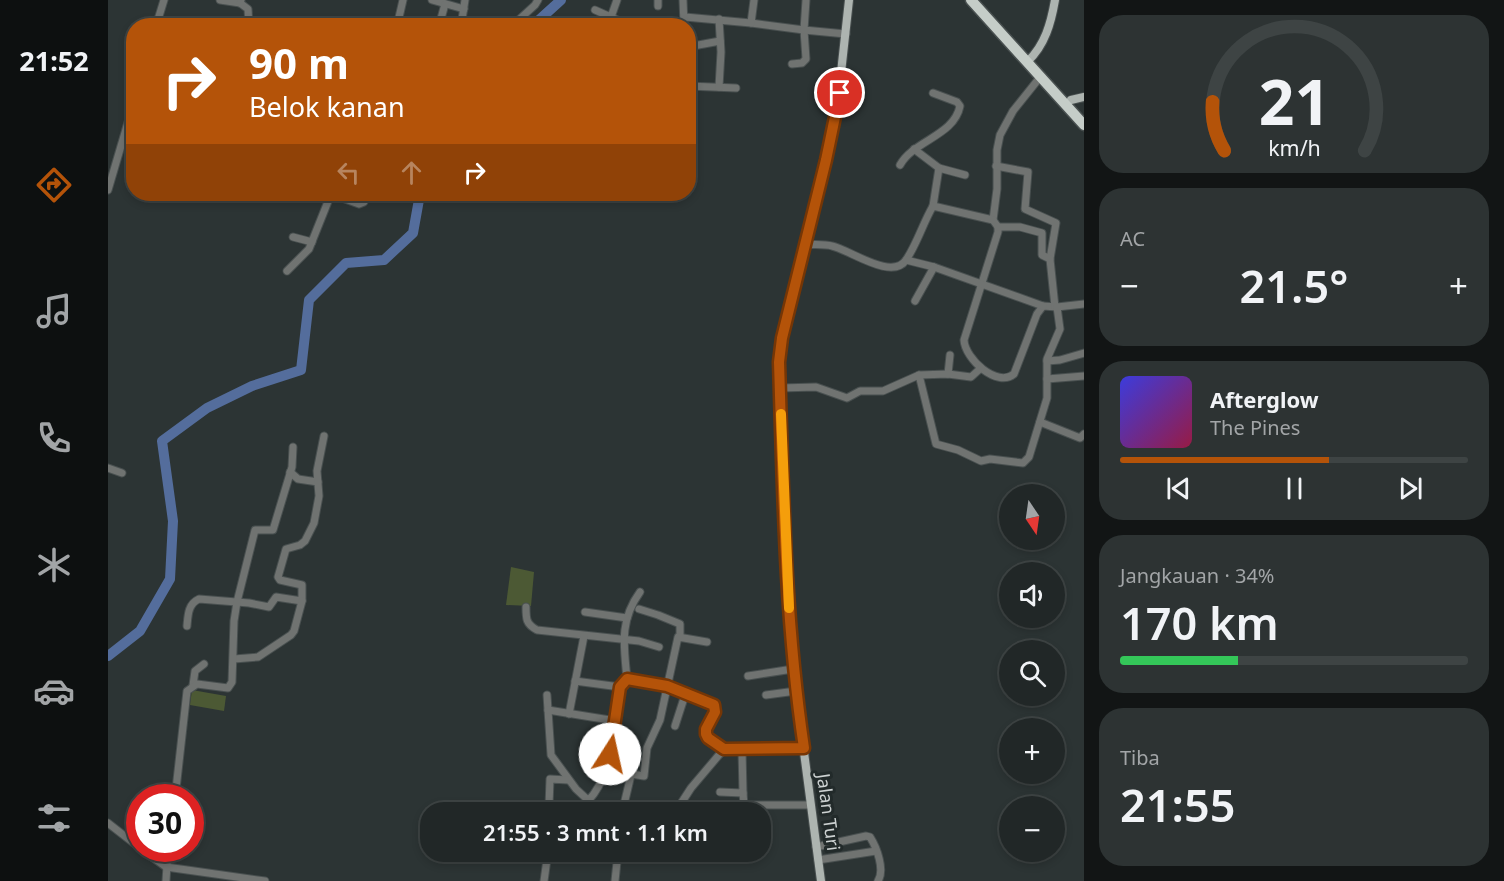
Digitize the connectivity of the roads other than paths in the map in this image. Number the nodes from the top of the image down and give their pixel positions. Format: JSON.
{"nodes":[{"id":1,"x":164,"y":0,"type":"edge"},
{"id":2,"x":220,"y":0,"type":"edge"},
{"id":3,"x":403,"y":0,"type":"edge"},
{"id":4,"x":432,"y":0,"type":"edge"},
{"id":5,"x":465,"y":0,"type":"edge"},
{"id":6,"x":538,"y":0,"type":"edge"},
{"id":7,"x":617,"y":0,"type":"edge"},
{"id":8,"x":683,"y":0,"type":"edge"},
{"id":9,"x":754,"y":0,"type":"edge"},
{"id":10,"x":806,"y":0,"type":"edge"},
{"id":11,"x":849,"y":0,"type":"edge"},
{"id":12,"x":971,"y":0,"type":"edge"},
{"id":13,"x":980,"y":0,"type":"edge"},
{"id":14,"x":1055,"y":0,"type":"edge"},
{"id":15,"x":241,"y":2,"type":"edge"},
{"id":16,"x":445,"y":4,"type":"junction"},
{"id":17,"x":464,"y":9,"type":"junction"},
{"id":18,"x":595,"y":10,"type":"dead end"},
{"id":19,"x":611,"y":17,"type":"joint"},
{"id":20,"x":685,"y":17,"type":"joint"},
{"id":21,"x":158,"y":18,"type":"edge"},
{"id":22,"x":249,"y":18,"type":"edge"},
{"id":23,"x":399,"y":18,"type":"edge"},
{"id":24,"x":441,"y":18,"type":"edge"},
{"id":25,"x":462,"y":18,"type":"edge"},
{"id":26,"x":521,"y":18,"type":"edge"},
{"id":27,"x":719,"y":19,"type":"junction"},
{"id":28,"x":751,"y":23,"type":"junction"},
{"id":29,"x":804,"y":30,"type":"junction"},
{"id":30,"x":846,"y":34,"type":"junction"},
{"id":31,"x":720,"y":41,"type":"junction"},
{"id":32,"x":696,"y":45,"type":"edge"},
{"id":33,"x":1030,"y":59,"type":"junction"},
{"id":34,"x":792,"y":64,"type":"dead end"},
{"id":35,"x":1041,"y":76,"type":"junction"},
{"id":36,"x":696,"y":86,"type":"edge"},
{"id":37,"x":719,"y":87,"type":"junction"},
{"id":38,"x":736,"y":88,"type":"dead end"},
{"id":39,"x":933,"y":93,"type":"dead end"},
{"id":40,"x":1084,"y":98,"type":"edge"},
{"id":41,"x":1071,"y":100,"type":"junction"},
{"id":42,"x":1084,"y":115,"type":"edge"},
{"id":43,"x":1084,"y":126,"type":"edge"},
{"id":44,"x":126,"y":129,"type":"edge"},
{"id":45,"x":914,"y":149,"type":"junction"},
{"id":46,"x":900,"y":165,"type":"dead end"},
{"id":47,"x":996,"y":166,"type":"junction"},
{"id":48,"x":939,"y":168,"type":"junction"},
{"id":49,"x":965,"y":175,"type":"dead end"},
{"id":50,"x":108,"y":189,"type":"edge"},
{"id":51,"x":328,"y":201,"type":"edge"},
{"id":52,"x":351,"y":201,"type":"edge"},
{"id":53,"x":364,"y":201,"type":"edge"},
{"id":54,"x":933,"y":206,"type":"junction"},
{"id":55,"x":995,"y":223,"type":"junction"},
{"id":56,"x":293,"y":237,"type":"dead end"},
{"id":57,"x":312,"y":242,"type":"junction"},
{"id":58,"x":804,"y":244,"type":"junction"},
{"id":59,"x":1050,"y":259,"type":"junction"},
{"id":60,"x":906,"y":260,"type":"junction"},
{"id":61,"x":934,"y":267,"type":"junction"},
{"id":62,"x":287,"y":271,"type":"dead end"},
{"id":63,"x":981,"y":284,"type":"junction"},
{"id":64,"x":915,"y":301,"type":"dead end"},
{"id":65,"x":1084,"y":304,"type":"edge"},
{"id":66,"x":1043,"y":306,"type":"junction"},
{"id":67,"x":1056,"y":307,"type":"junction"},
{"id":68,"x":1084,"y":353,"type":"edge"},
{"id":69,"x":950,"y":355,"type":"dead end"},
{"id":70,"x":1047,"y":361,"type":"junction"},
{"id":71,"x":981,"y":368,"type":"junction"},
{"id":72,"x":948,"y":374,"type":"junction"},
{"id":73,"x":919,"y":375,"type":"junction"},
{"id":74,"x":1084,"y":376,"type":"edge"},
{"id":75,"x":1047,"y":379,"type":"junction"},
{"id":76,"x":780,"y":388,"type":"junction"},
{"id":77,"x":1040,"y":422,"type":"junction"},
{"id":78,"x":1084,"y":434,"type":"edge"},
{"id":79,"x":324,"y":436,"type":"dead end"},
{"id":80,"x":293,"y":447,"type":"dead end"},
{"id":81,"x":108,"y":468,"type":"edge"},
{"id":82,"x":290,"y":472,"type":"junction"},
{"id":83,"x":122,"y":473,"type":"dead end"},
{"id":84,"x":318,"y":482,"type":"junction"},
{"id":85,"x":640,"y":592,"type":"dead end"},
{"id":86,"x":237,"y":602,"type":"junction"},
{"id":87,"x":302,"y":602,"type":"junction"},
{"id":88,"x":526,"y":608,"type":"dead end"},
{"id":89,"x":639,"y":609,"type":"dead end"},
{"id":90,"x":585,"y":612,"type":"dead end"},
{"id":91,"x":627,"y":618,"type":"junction"},
{"id":92,"x":187,"y":626,"type":"dead end"},
{"id":93,"x":584,"y":636,"type":"junction"},
{"id":94,"x":680,"y":636,"type":"junction"},
{"id":95,"x":624,"y":640,"type":"junction"},
{"id":96,"x":707,"y":642,"type":"dead end"},
{"id":97,"x":659,"y":647,"type":"dead end"},
{"id":98,"x":234,"y":659,"type":"junction"},
{"id":99,"x":204,"y":664,"type":"dead end"},
{"id":100,"x":794,"y":669,"type":"junction"},
{"id":101,"x":748,"y":676,"type":"dead end"},
{"id":102,"x":627,"y":679,"type":"junction"},
{"id":103,"x":575,"y":681,"type":"junction"},
{"id":104,"x":193,"y":685,"type":"junction"},
{"id":105,"x":667,"y":686,"type":"junction"},
{"id":106,"x":620,"y":687,"type":"junction"},
{"id":107,"x":796,"y":691,"type":"junction"},
{"id":108,"x":547,"y":695,"type":"dead end"},
{"id":109,"x":686,"y":695,"type":"junction"},
{"id":110,"x":766,"y":695,"type":"dead end"},
{"id":111,"x":548,"y":710,"type":"junction"},
{"id":112,"x":569,"y":714,"type":"junction"},
{"id":113,"x":616,"y":721,"type":"junction"},
{"id":114,"x":675,"y":726,"type":"dead end"},
{"id":115,"x":804,"y":748,"type":"junction"},
{"id":116,"x":724,"y":749,"type":"junction"},
{"id":117,"x":742,"y":750,"type":"junction"},
{"id":118,"x":605,"y":770,"type":"junction"},
{"id":119,"x":631,"y":775,"type":"junction"},
{"id":120,"x":568,"y":780,"type":"junction"},
{"id":121,"x":177,"y":784,"type":"edge"},
{"id":122,"x":720,"y":792,"type":"dead end"},
{"id":123,"x":743,"y":793,"type":"junction"},
{"id":124,"x":589,"y":801,"type":"joint"},
{"id":125,"x":549,"y":802,"type":"edge"},
{"id":126,"x":625,"y":802,"type":"edge"},
{"id":127,"x":682,"y":802,"type":"edge"},
{"id":128,"x":744,"y":802,"type":"edge"},
{"id":129,"x":810,"y":805,"type":"junction"},
{"id":130,"x":771,"y":807,"type":"edge"},
{"id":131,"x":108,"y":823,"type":"edge"},
{"id":132,"x":126,"y":837,"type":"edge"},
{"id":133,"x":816,"y":847,"type":"junction"},
{"id":134,"x":876,"y":851,"type":"junction"},
{"id":135,"x":818,"y":860,"type":"junction"},
{"id":136,"x":159,"y":862,"type":"edge"},
{"id":137,"x":167,"y":862,"type":"edge"},
{"id":138,"x":547,"y":862,"type":"edge"},
{"id":139,"x":617,"y":862,"type":"edge"},
{"id":140,"x":166,"y":867,"type":"junction"},
{"id":141,"x":166,"y":881,"type":"edge"},
{"id":142,"x":265,"y":881,"type":"edge"},
{"id":143,"x":544,"y":881,"type":"edge"},
{"id":144,"x":615,"y":881,"type":"edge"},
{"id":145,"x":821,"y":881,"type":"edge"},
{"id":146,"x":878,"y":881,"type":"edge"}],
"edges":[{"from":1,"to":21,"type":"street"},
{"from":2,"to":15,"type":"street"},
{"from":3,"to":23,"type":"street"},
{"from":4,"to":16,"type":"street"},
{"from":5,"to":17,"type":"street"},
{"from":6,"to":26,"type":"street"},
{"from":7,"to":19,"type":"street"},
{"from":8,"to":20,"type":"street"},
{"from":9,"to":28,"type":"street"},
{"from":10,"to":29,"type":"street"},
{"from":11,"to":30,"type":"main road","name":"Jalan Turi"},
{"from":12,"to":33,"type":"highway"},
{"from":13,"to":33,"type":"highway"},
{"from":14,"to":33,"type":"main road"},
{"from":15,"to":22,"type":"street"},
{"from":16,"to":17,"type":"street"},
{"from":16,"to":24,"type":"street"},
{"from":17,"to":25,"type":"street"},
{"from":18,"to":19,"type":"street"},
{"from":20,"to":27,"type":"street"},
{"from":27,"to":28,"type":"street"},
{"from":27,"to":31,"type":"street"},
{"from":28,"to":29,"type":"street"},
{"from":29,"to":30,"type":"street"},
{"from":29,"to":34,"type":"street"},
{"from":30,"to":58,"type":"main road","name":"Jalan Turi"},
{"from":31,"to":32,"type":"street"},
{"from":31,"to":37,"type":"street"},
{"from":33,"to":35,"type":"highway"},
{"from":33,"to":41,"type":"highway"},
{"from":35,"to":43,"type":"highway"},
{"from":35,"to":47,"type":"street"},
{"from":36,"to":37,"type":"street"},
{"from":37,"to":38,"type":"street"},
{"from":39,"to":45,"type":"street"},
{"from":40,"to":41,"type":"main road"},
{"from":41,"to":42,"type":"highway"},
{"from":44,"to":50,"type":"street"},
{"from":45,"to":46,"type":"street"},
{"from":45,"to":48,"type":"street"},
{"from":47,"to":55,"type":"street"},
{"from":47,"to":59,"type":"street"},
{"from":48,"to":49,"type":"street"},
{"from":48,"to":54,"type":"street"},
{"from":51,"to":57,"type":"street"},
{"from":52,"to":53,"type":"street"},
{"from":54,"to":55,"type":"street"},
{"from":54,"to":60,"type":"street"},
{"from":55,"to":59,"type":"street"},
{"from":55,"to":63,"type":"street"},
{"from":56,"to":57,"type":"street"},
{"from":57,"to":62,"type":"street"},
{"from":58,"to":60,"type":"street"},
{"from":58,"to":76,"type":"main road","name":"Jalan Turi"},
{"from":59,"to":67,"type":"street"},
{"from":60,"to":61,"type":"street"},
{"from":61,"to":63,"type":"street"},
{"from":61,"to":64,"type":"street"},
{"from":63,"to":66,"type":"street"},
{"from":63,"to":71,"type":"street"},
{"from":65,"to":67,"type":"street"},
{"from":66,"to":67,"type":"street"},
{"from":66,"to":71,"type":"street"},
{"from":67,"to":70,"type":"street"},
{"from":68,"to":70,"type":"street"},
{"from":69,"to":72,"type":"street"},
{"from":70,"to":75,"type":"street"},
{"from":71,"to":72,"type":"street"},
{"from":72,"to":73,"type":"street"},
{"from":73,"to":76,"type":"street"},
{"from":73,"to":77,"type":"street"},
{"from":74,"to":75,"type":"street"},
{"from":75,"to":77,"type":"street"},
{"from":76,"to":100,"type":"main road","name":"Jalan Turi"},
{"from":77,"to":78,"type":"street"},
{"from":79,"to":84,"type":"street"},
{"from":80,"to":82,"type":"street"},
{"from":81,"to":83,"type":"street"},
{"from":82,"to":84,"type":"street"},
{"from":82,"to":86,"type":"street"},
{"from":84,"to":87,"type":"street"},
{"from":85,"to":91,"type":"street"},
{"from":86,"to":87,"type":"street"},
{"from":86,"to":92,"type":"street"},
{"from":86,"to":98,"type":"street"},
{"from":87,"to":98,"type":"street"},
{"from":88,"to":93,"type":"street"},
{"from":89,"to":94,"type":"street"},
{"from":90,"to":91,"type":"street"},
{"from":91,"to":95,"type":"street"},
{"from":93,"to":95,"type":"street"},
{"from":93,"to":103,"type":"street"},
{"from":94,"to":96,"type":"street"},
{"from":94,"to":105,"type":"street"},
{"from":95,"to":97,"type":"street"},
{"from":95,"to":102,"type":"street"},
{"from":98,"to":104,"type":"street"},
{"from":99,"to":104,"type":"street"},
{"from":100,"to":101,"type":"street"},
{"from":100,"to":107,"type":"main road","name":"Jalan Turi"},
{"from":102,"to":105,"type":"street"},
{"from":102,"to":106,"type":"street"},
{"from":103,"to":106,"type":"street"},
{"from":103,"to":112,"type":"street"},
{"from":104,"to":121,"type":"street"},
{"from":105,"to":109,"type":"street"},
{"from":105,"to":119,"type":"street"},
{"from":106,"to":113,"type":"street"},
{"from":107,"to":110,"type":"street"},
{"from":107,"to":115,"type":"main road","name":"Jalan Turi"},
{"from":108,"to":111,"type":"street"},
{"from":109,"to":114,"type":"street"},
{"from":109,"to":116,"type":"street"},
{"from":111,"to":112,"type":"street"},
{"from":111,"to":120,"type":"street"},
{"from":112,"to":113,"type":"street"},
{"from":113,"to":118,"type":"street"},
{"from":115,"to":117,"type":"street"},
{"from":115,"to":129,"type":"main road","name":"Jalan Turi"},
{"from":116,"to":117,"type":"street"},
{"from":116,"to":127,"type":"street"},
{"from":117,"to":123,"type":"street"},
{"from":118,"to":119,"type":"street"},
{"from":118,"to":124,"type":"street"},
{"from":119,"to":126,"type":"street"},
{"from":120,"to":124,"type":"street"},
{"from":120,"to":125,"type":"street"},
{"from":122,"to":123,"type":"street"},
{"from":123,"to":128,"type":"street"},
{"from":129,"to":130,"type":"street"},
{"from":129,"to":133,"type":"main road","name":"Jalan Turi"},
{"from":131,"to":132,"type":"street"},
{"from":133,"to":134,"type":"street"},
{"from":133,"to":135,"type":"main road","name":"Jalan Turi"},
{"from":134,"to":135,"type":"street"},
{"from":134,"to":146,"type":"street"},
{"from":135,"to":145,"type":"main road","name":"Jalan Turi"},
{"from":136,"to":140,"type":"street"},
{"from":137,"to":140,"type":"street"},
{"from":138,"to":143,"type":"street"},
{"from":139,"to":144,"type":"street"},
{"from":140,"to":141,"type":"street"},
{"from":140,"to":142,"type":"street"}]}
